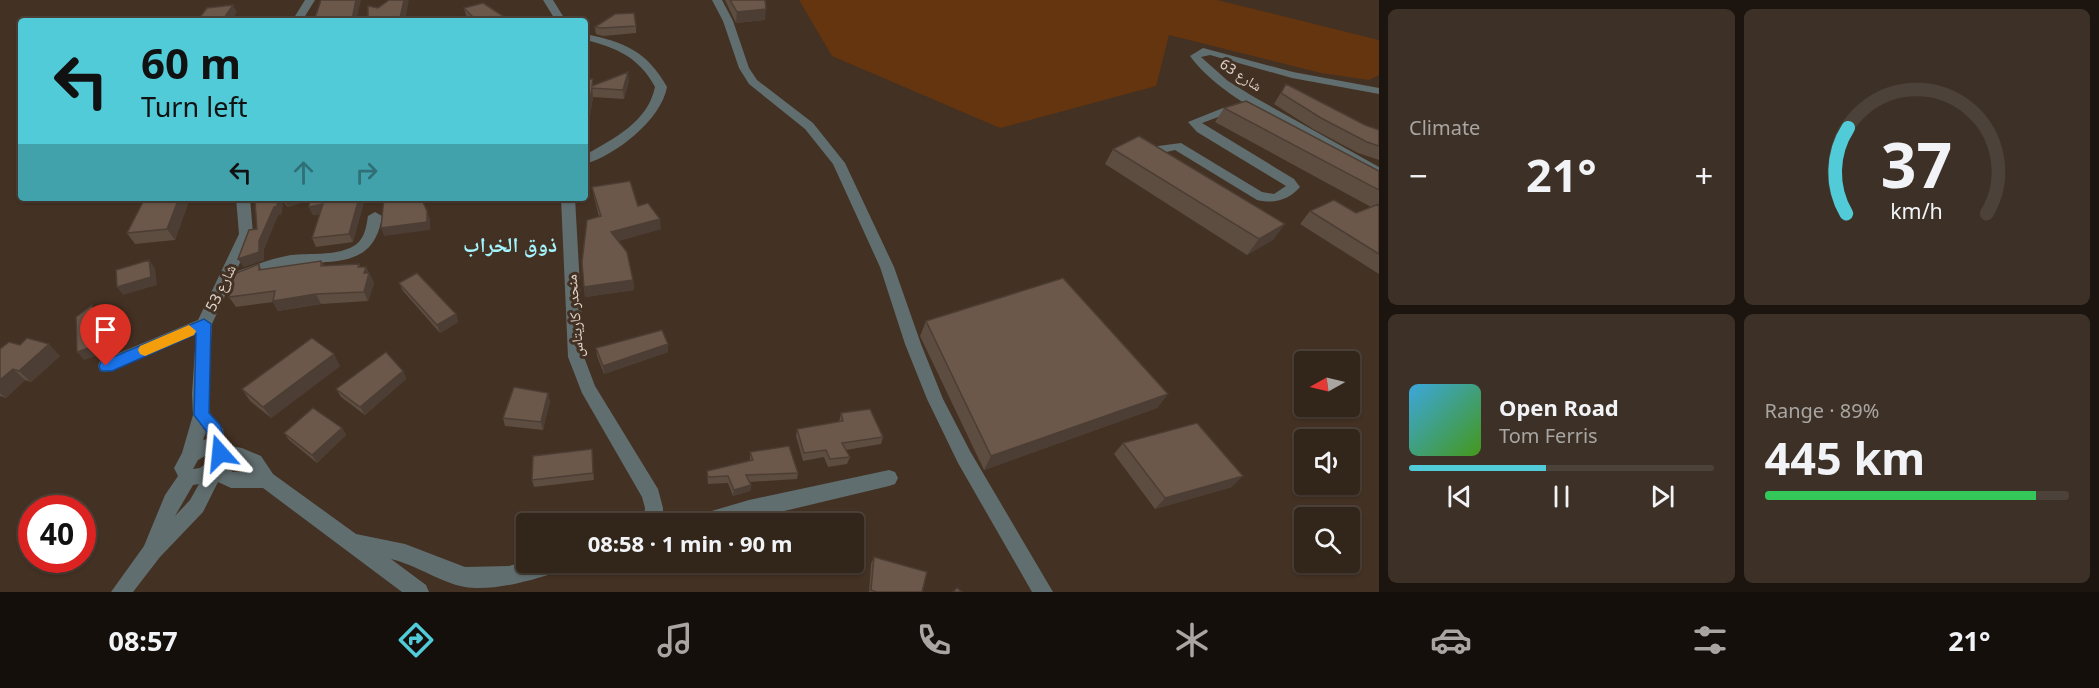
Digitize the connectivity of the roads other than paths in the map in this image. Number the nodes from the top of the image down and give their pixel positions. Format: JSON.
{"nodes":[{"id":1,"x":310,"y":0,"type":"edge"},
{"id":2,"x":549,"y":0,"type":"edge"},
{"id":3,"x":717,"y":0,"type":"edge"},
{"id":4,"x":299,"y":18,"type":"edge"},
{"id":5,"x":559,"y":18,"type":"edge"},
{"id":6,"x":588,"y":39,"type":"edge"},
{"id":7,"x":1379,"y":92,"type":"edge"},
{"id":8,"x":1158,"y":150,"type":"edge"},
{"id":9,"x":588,"y":158,"type":"edge"},
{"id":10,"x":1379,"y":172,"type":"edge"},
{"id":11,"x":1379,"y":186,"type":"edge"},
{"id":12,"x":243,"y":201,"type":"edge"},
{"id":13,"x":568,"y":201,"type":"edge"},
{"id":14,"x":375,"y":216,"type":"dead end"},
{"id":15,"x":223,"y":282,"type":"junction"},
{"id":16,"x":204,"y":324,"type":"junction"},
{"id":17,"x":106,"y":366,"type":"dead end"},
{"id":18,"x":201,"y":415,"type":"junction"},
{"id":19,"x":190,"y":455,"type":"junction"},
{"id":20,"x":216,"y":461,"type":"junction"},
{"id":21,"x":188,"y":477,"type":"junction"},
{"id":22,"x":889,"y":478,"type":"dead end"},
{"id":23,"x":231,"y":480,"type":"junction"},
{"id":24,"x":266,"y":480,"type":"junction"},
{"id":25,"x":195,"y":510,"type":"junction"},
{"id":26,"x":654,"y":513,"type":"edge"},
{"id":27,"x":735,"y":513,"type":"edge"},
{"id":28,"x":354,"y":542,"type":"junction"},
{"id":29,"x":151,"y":553,"type":"junction"},
{"id":30,"x":520,"y":573,"type":"edge"},
{"id":31,"x":122,"y":592,"type":"edge"},
{"id":32,"x":419,"y":592,"type":"edge"},
{"id":33,"x":1043,"y":592,"type":"edge"}],
"edges":[{"from":1,"to":4,"type":"street"},
{"from":2,"to":5,"type":"street"},
{"from":3,"to":33,"type":"street"},
{"from":6,"to":9,"type":"street"},
{"from":7,"to":10,"type":"street","name":"شارع 63"},
{"from":8,"to":11,"type":"street"},
{"from":12,"to":15,"type":"street","name":"شارع 53"},
{"from":13,"to":26,"type":"street","name":"منحدر كاريتاس"},
{"from":14,"to":15,"type":"street"},
{"from":15,"to":16,"type":"street","name":"شارع 53"},
{"from":16,"to":17,"type":"street"},
{"from":16,"to":18,"type":"street","name":"شارع 53"},
{"from":18,"to":19,"type":"street","name":"شارع 53"},
{"from":18,"to":20,"type":"street","name":"شارع 53"},
{"from":19,"to":20,"type":"street"},
{"from":19,"to":21,"type":"street","name":"شارع 53"},
{"from":20,"to":21,"type":"street"},
{"from":20,"to":23,"type":"street"},
{"from":20,"to":24,"type":"street"},
{"from":20,"to":25,"type":"street"},
{"from":21,"to":29,"type":"street"},
{"from":22,"to":27,"type":"street"},
{"from":23,"to":24,"type":"street"},
{"from":23,"to":25,"type":"street"},
{"from":24,"to":28,"type":"street"},
{"from":25,"to":29,"type":"street"},
{"from":28,"to":30,"type":"street"},
{"from":28,"to":32,"type":"street"},
{"from":29,"to":31,"type":"street"}]}
